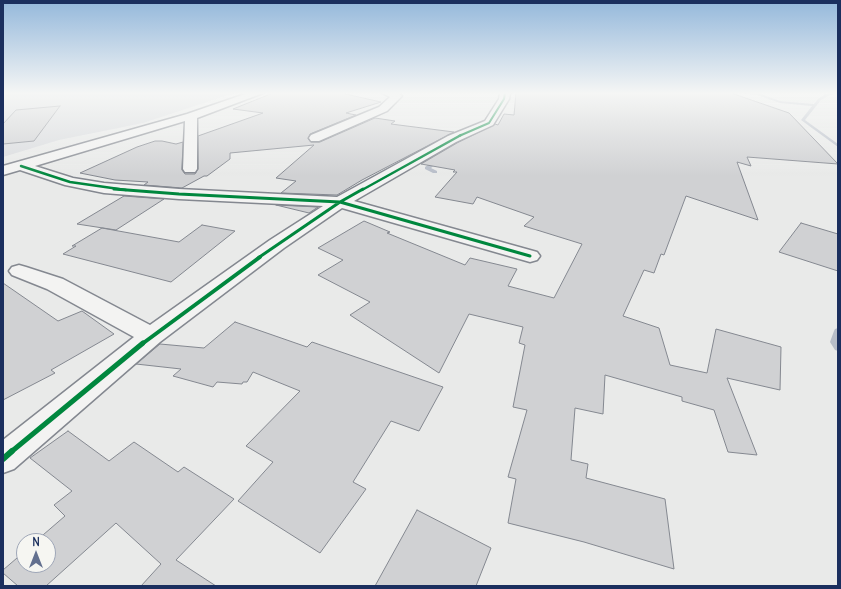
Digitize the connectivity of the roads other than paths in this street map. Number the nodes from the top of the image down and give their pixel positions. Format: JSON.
{"nodes":[{"id":1,"x":176,"y":120,"type":"edge"},
{"id":2,"x":191,"y":120,"type":"edge"},
{"id":3,"x":356,"y":120,"type":"edge"},
{"id":4,"x":491,"y":120,"type":"edge"},
{"id":5,"x":315,"y":138,"type":"dead end"},
{"id":6,"x":21,"y":166,"type":"junction"},
{"id":7,"x":190,"y":168,"type":"dead end"},
{"id":8,"x":3,"y":171,"type":"edge"},
{"id":9,"x":340,"y":202,"type":"junction"},
{"id":10,"x":530,"y":256,"type":"dead end"},
{"id":11,"x":20,"y":271,"type":"dead end"},
{"id":12,"x":151,"y":336,"type":"junction"},
{"id":13,"x":3,"y":459,"type":"edge"}],
"edges":[{"from":1,"to":6,"type":"street"},
{"from":2,"to":7,"type":"street"},
{"from":3,"to":5,"type":"street"},
{"from":4,"to":9,"type":"street"},
{"from":6,"to":8,"type":"street"},
{"from":6,"to":9,"type":"street"},
{"from":9,"to":10,"type":"street"},
{"from":9,"to":12,"type":"street"},
{"from":11,"to":12,"type":"street"},
{"from":12,"to":13,"type":"street"}]}
